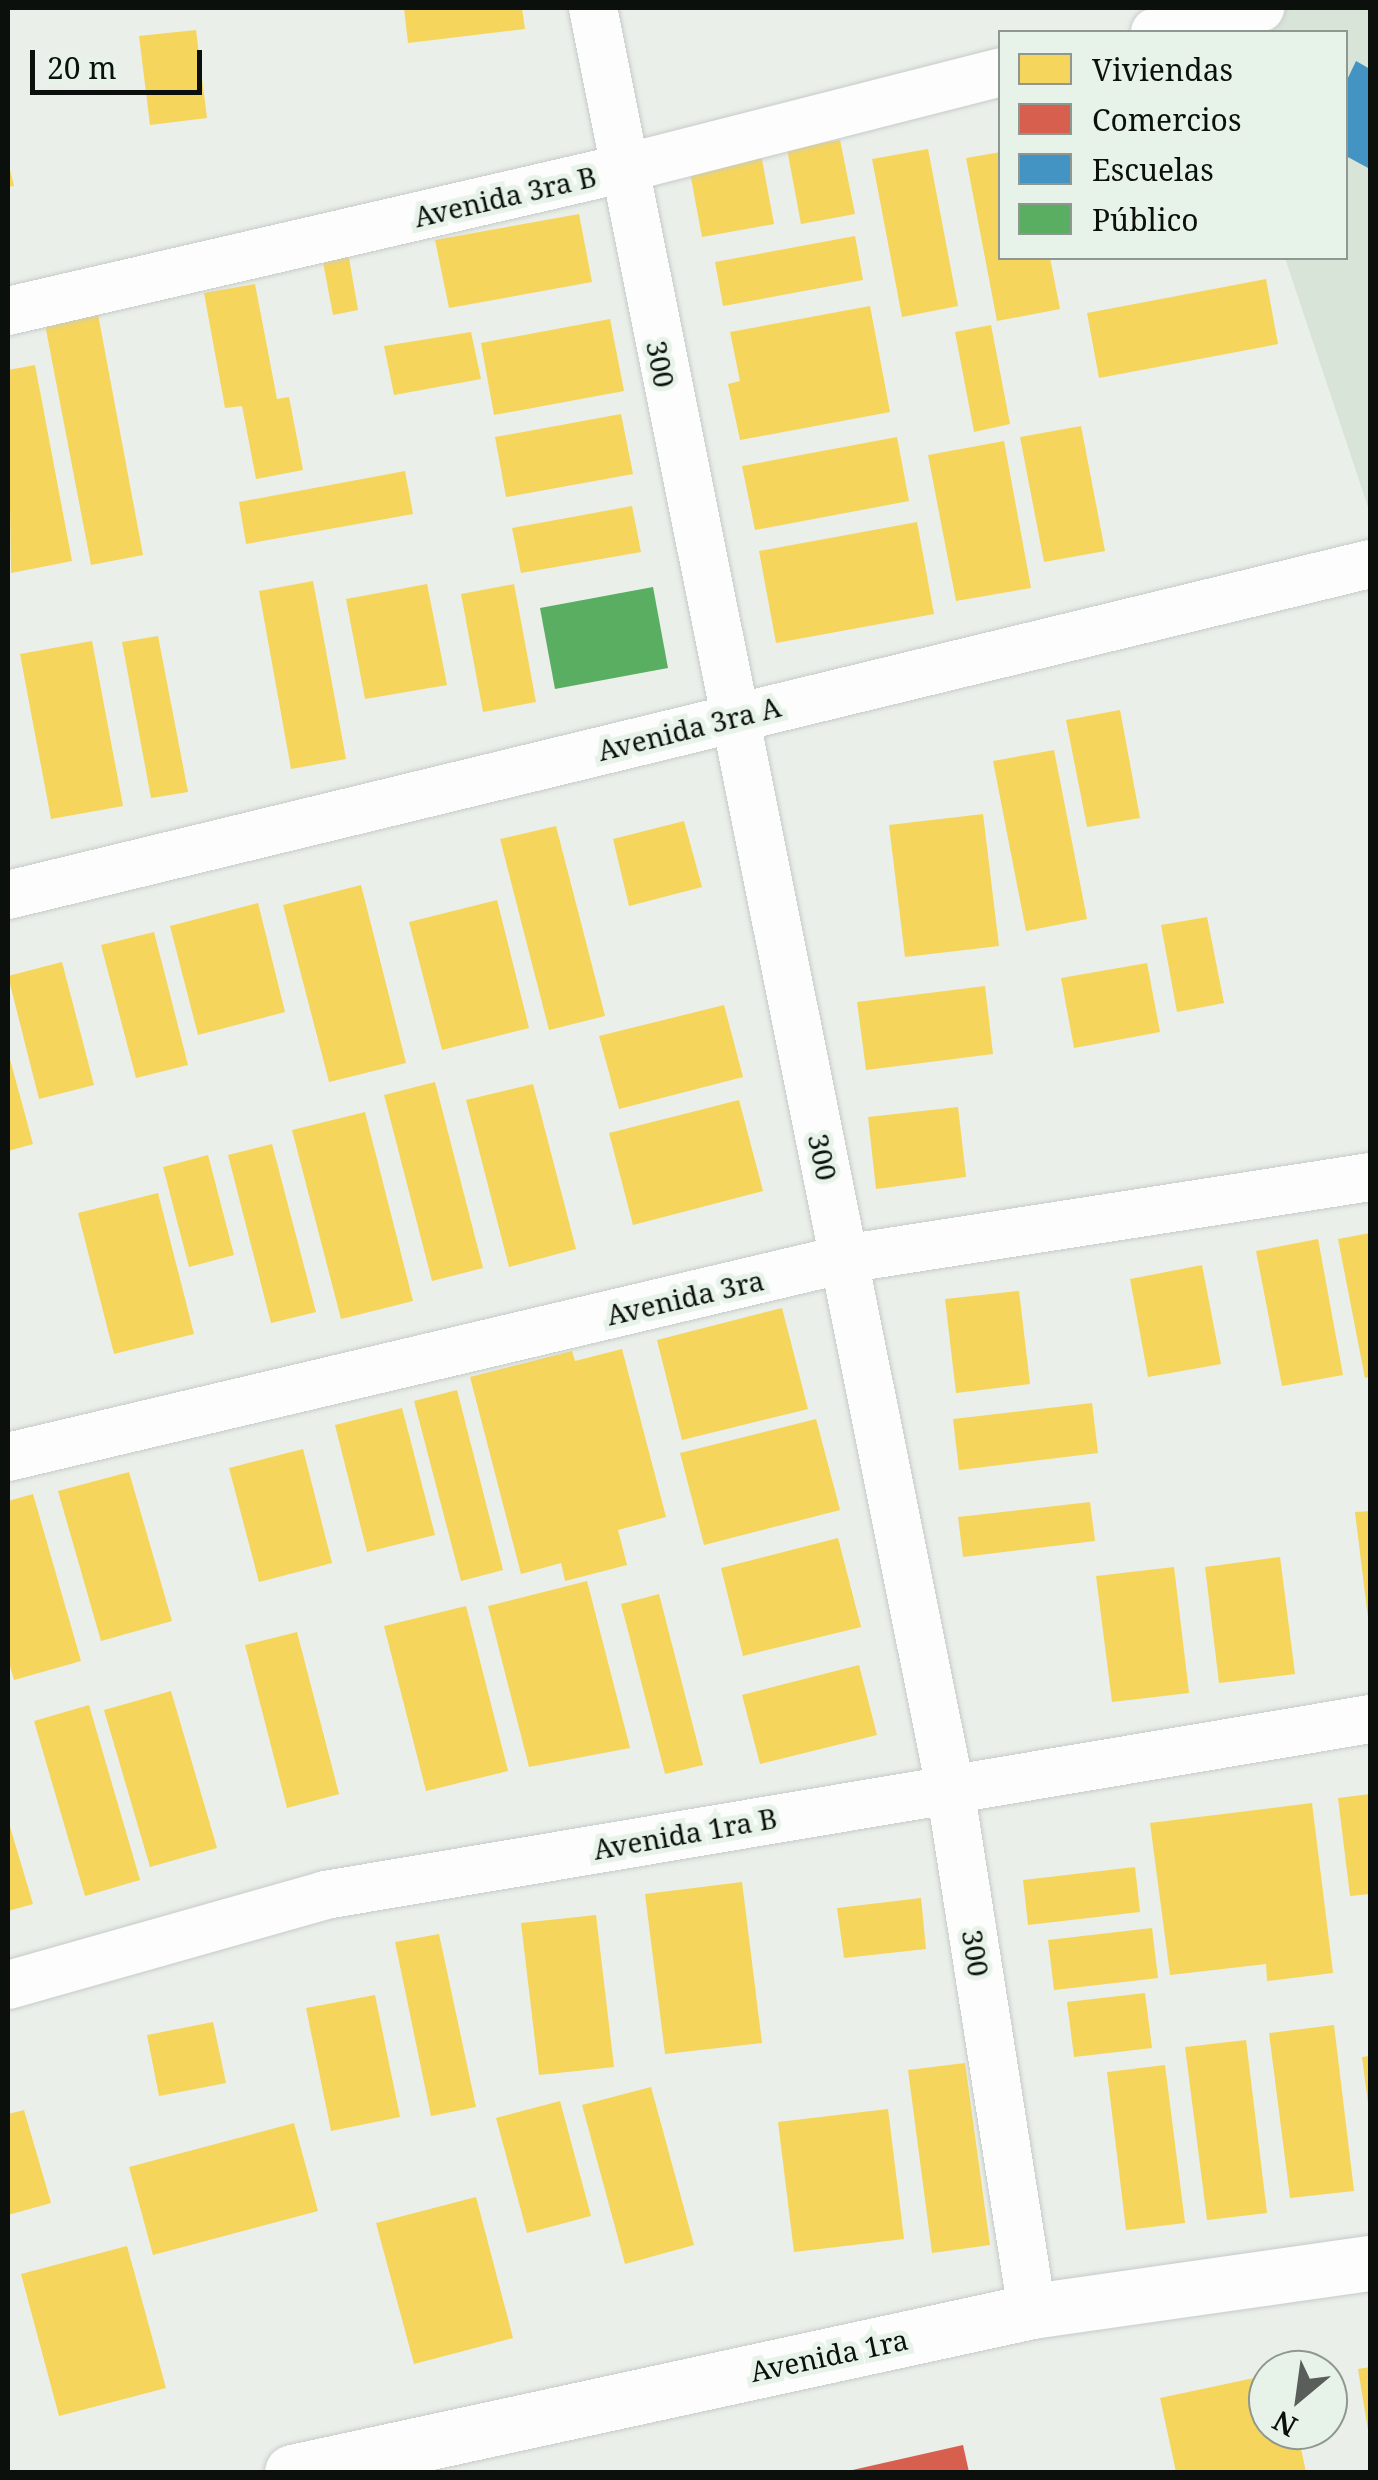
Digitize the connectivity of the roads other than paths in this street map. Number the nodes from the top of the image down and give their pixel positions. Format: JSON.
{"nodes":[{"id":1,"x":593,"y":8,"type":"edge"},
{"id":2,"x":1260,"y":8,"type":"edge"},
{"id":3,"x":1164,"y":30,"type":"edge"},
{"id":4,"x":998,"y":73,"type":"edge"},
{"id":5,"x":621,"y":168,"type":"junction"},
{"id":6,"x":8,"y":311,"type":"edge"},
{"id":7,"x":1370,"y":564,"type":"edge"},
{"id":8,"x":732,"y":717,"type":"junction"},
{"id":9,"x":8,"y":895,"type":"edge"},
{"id":10,"x":1370,"y":1177,"type":"edge"},
{"id":11,"x":844,"y":1259,"type":"junction"},
{"id":12,"x":8,"y":1458,"type":"edge"},
{"id":13,"x":1370,"y":1719,"type":"edge"},
{"id":14,"x":950,"y":1788,"type":"junction"},
{"id":15,"x":8,"y":1984,"type":"edge"},
{"id":16,"x":1370,"y":2263,"type":"edge"},
{"id":17,"x":1032,"y":2311,"type":"junction"},
{"id":18,"x":292,"y":2472,"type":"edge"}],
"edges":[{"from":1,"to":5,"type":"street","name":"300"},
{"from":2,"to":3,"type":"street"},
{"from":4,"to":5,"type":"street","name":"Avenida 3ra B"},
{"from":5,"to":6,"type":"street","name":"Avenida 3ra B"},
{"from":5,"to":8,"type":"street","name":"300"},
{"from":7,"to":8,"type":"street","name":"Avenida 3ra A"},
{"from":8,"to":9,"type":"street","name":"Avenida 3ra A"},
{"from":8,"to":11,"type":"street","name":"300"},
{"from":10,"to":11,"type":"street","name":"Avenida 3ra"},
{"from":11,"to":12,"type":"street","name":"Avenida 3ra"},
{"from":11,"to":14,"type":"street","name":"300"},
{"from":13,"to":14,"type":"street","name":"Avenida 1ra B"},
{"from":14,"to":15,"type":"street","name":"Avenida 1ra B"},
{"from":14,"to":17,"type":"street","name":"300"},
{"from":16,"to":17,"type":"street","name":"Avenida 1ra"},
{"from":17,"to":18,"type":"street","name":"Avenida 1ra"}]}
